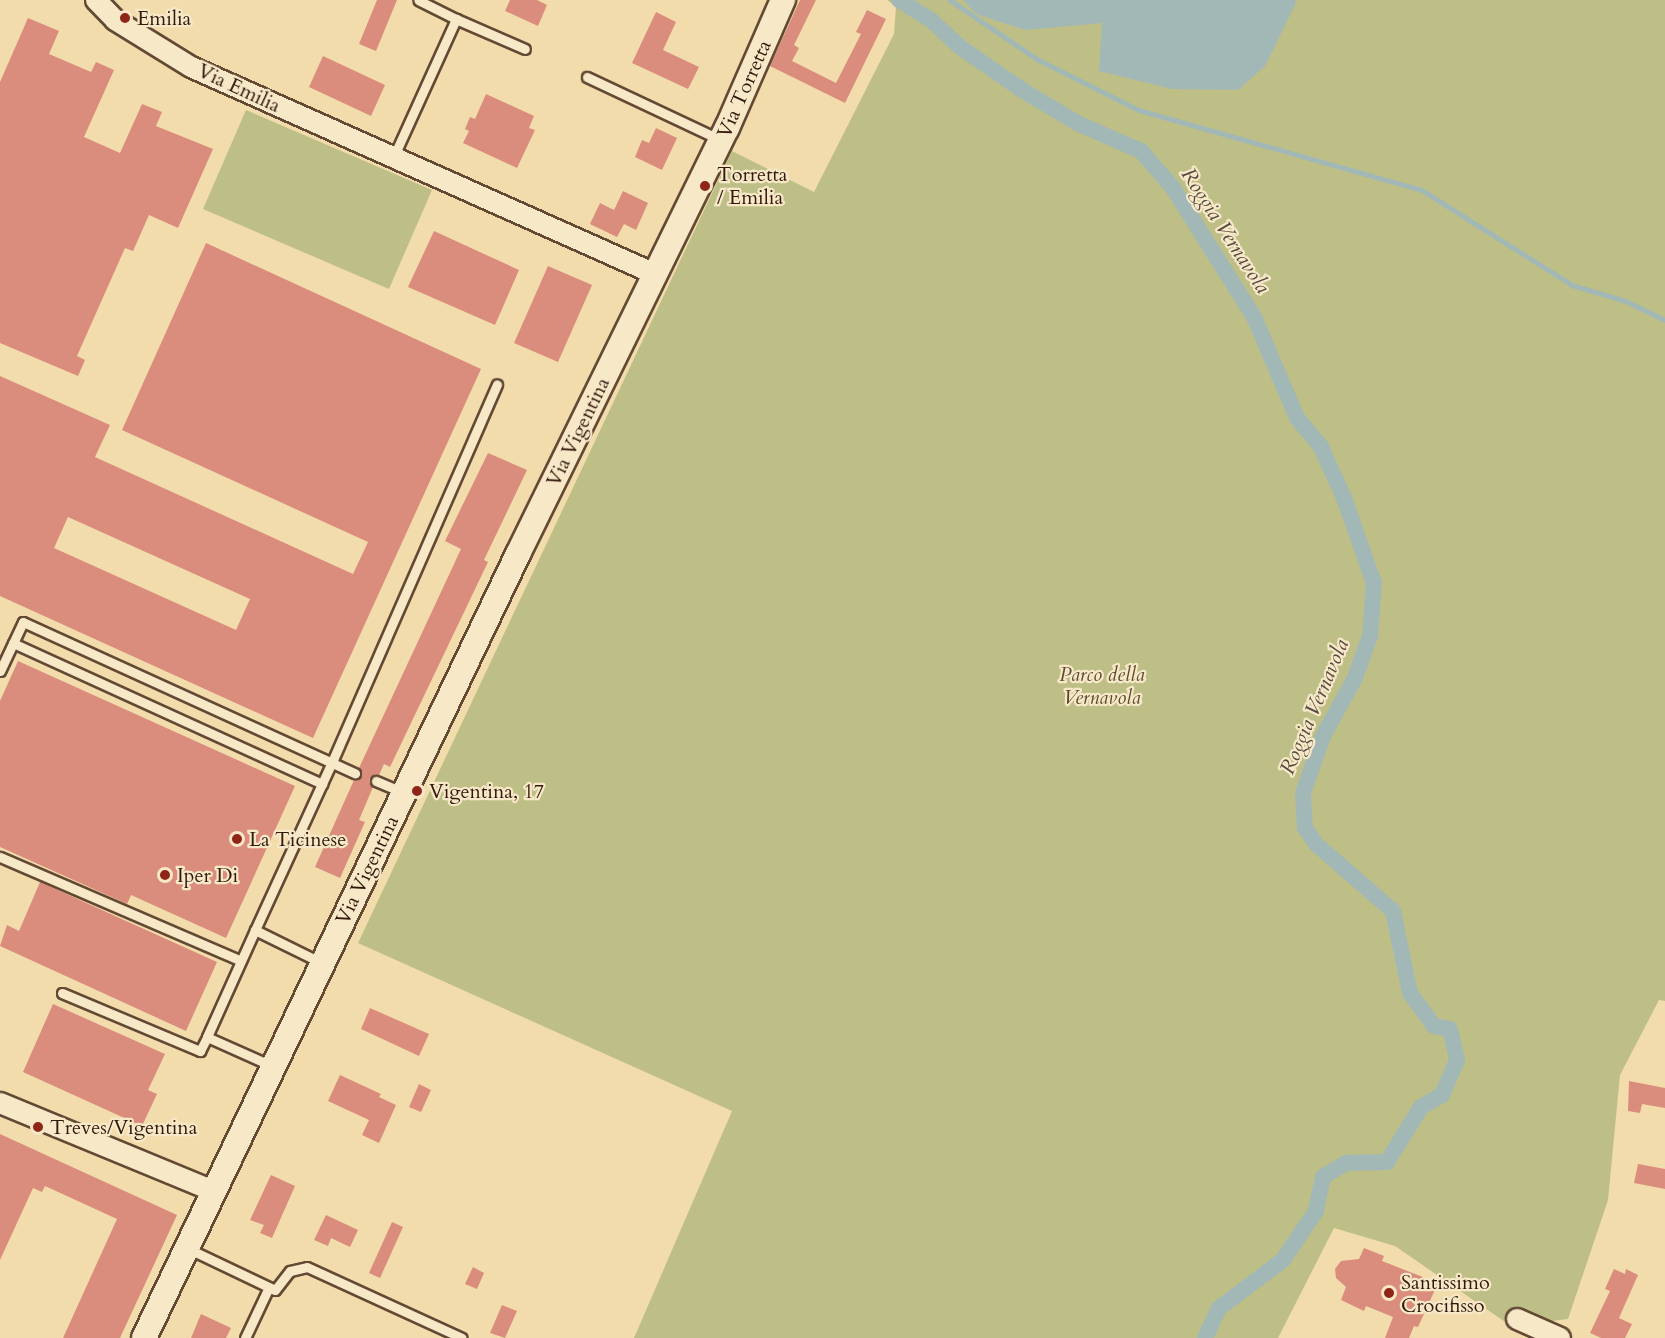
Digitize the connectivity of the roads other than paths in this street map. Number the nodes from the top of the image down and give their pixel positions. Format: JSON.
{"nodes":[{"id":1,"x":96,"y":0,"type":"edge"},
{"id":2,"x":418,"y":0,"type":"edge"},
{"id":3,"x":783,"y":0,"type":"edge"},
{"id":4,"x":456,"y":19,"type":"junction"},
{"id":5,"x":525,"y":49,"type":"dead end"},
{"id":6,"x":587,"y":77,"type":"dead end"},
{"id":7,"x":721,"y":140,"type":"junction"},
{"id":8,"x":393,"y":159,"type":"junction"},
{"id":9,"x":656,"y":274,"type":"junction"},
{"id":10,"x":497,"y":384,"type":"dead end"},
{"id":11,"x":13,"y":642,"type":"junction"},
{"id":12,"x":0,"y":671,"type":"edge"},
{"id":13,"x":332,"y":762,"type":"junction"},
{"id":14,"x":355,"y":773,"type":"dead end"},
{"id":15,"x":376,"y":781,"type":"dead end"},
{"id":16,"x":322,"y":784,"type":"junction"},
{"id":17,"x":404,"y":793,"type":"junction"},
{"id":18,"x":0,"y":857,"type":"edge"},
{"id":19,"x":255,"y":930,"type":"junction"},
{"id":20,"x":241,"y":961,"type":"junction"},
{"id":21,"x":322,"y":963,"type":"junction"},
{"id":22,"x":62,"y":993,"type":"dead end"},
{"id":23,"x":207,"y":1037,"type":"junction"},
{"id":24,"x":272,"y":1066,"type":"junction"},
{"id":25,"x":0,"y":1103,"type":"edge"},
{"id":26,"x":213,"y":1191,"type":"junction"},
{"id":27,"x":186,"y":1248,"type":"junction"},
{"id":28,"x":269,"y":1287,"type":"junction"},
{"id":29,"x":1517,"y":1319,"type":"dead end"},
{"id":30,"x":144,"y":1338,"type":"edge"},
{"id":31,"x":245,"y":1338,"type":"edge"},
{"id":32,"x":462,"y":1338,"type":"edge"},
{"id":33,"x":1560,"y":1338,"type":"edge"}],
"edges":[{"from":1,"to":8,"type":"street","name":"Via Emilia"},
{"from":2,"to":4,"type":"lane"},
{"from":3,"to":7,"type":"street","name":"Via Torretta"},
{"from":4,"to":5,"type":"lane"},
{"from":4,"to":8,"type":"lane"},
{"from":6,"to":7,"type":"lane"},
{"from":7,"to":9,"type":"street","name":"Via Torretta"},
{"from":8,"to":9,"type":"street","name":"Via Emilia"},
{"from":9,"to":17,"type":"street","name":"Via Vigentina"},
{"from":10,"to":13,"type":"lane"},
{"from":11,"to":12,"type":"lane"},
{"from":11,"to":13,"type":"lane"},
{"from":11,"to":16,"type":"lane"},
{"from":13,"to":14,"type":"lane"},
{"from":13,"to":16,"type":"lane"},
{"from":15,"to":17,"type":"lane"},
{"from":16,"to":19,"type":"lane"},
{"from":17,"to":21,"type":"street","name":"Via Vigentina"},
{"from":18,"to":20,"type":"lane"},
{"from":19,"to":20,"type":"lane"},
{"from":19,"to":21,"type":"lane"},
{"from":20,"to":23,"type":"lane"},
{"from":21,"to":24,"type":"street","name":"Via Vigentina"},
{"from":22,"to":23,"type":"lane"},
{"from":23,"to":24,"type":"lane"},
{"from":24,"to":26,"type":"street","name":"Via Vigentina"},
{"from":25,"to":26,"type":"street"},
{"from":26,"to":27,"type":"street","name":"Via Vigentina"},
{"from":27,"to":28,"type":"lane"},
{"from":27,"to":30,"type":"street","name":"Via Vigentina"},
{"from":28,"to":31,"type":"lane"},
{"from":28,"to":32,"type":"lane"},
{"from":29,"to":33,"type":"street"}]}
